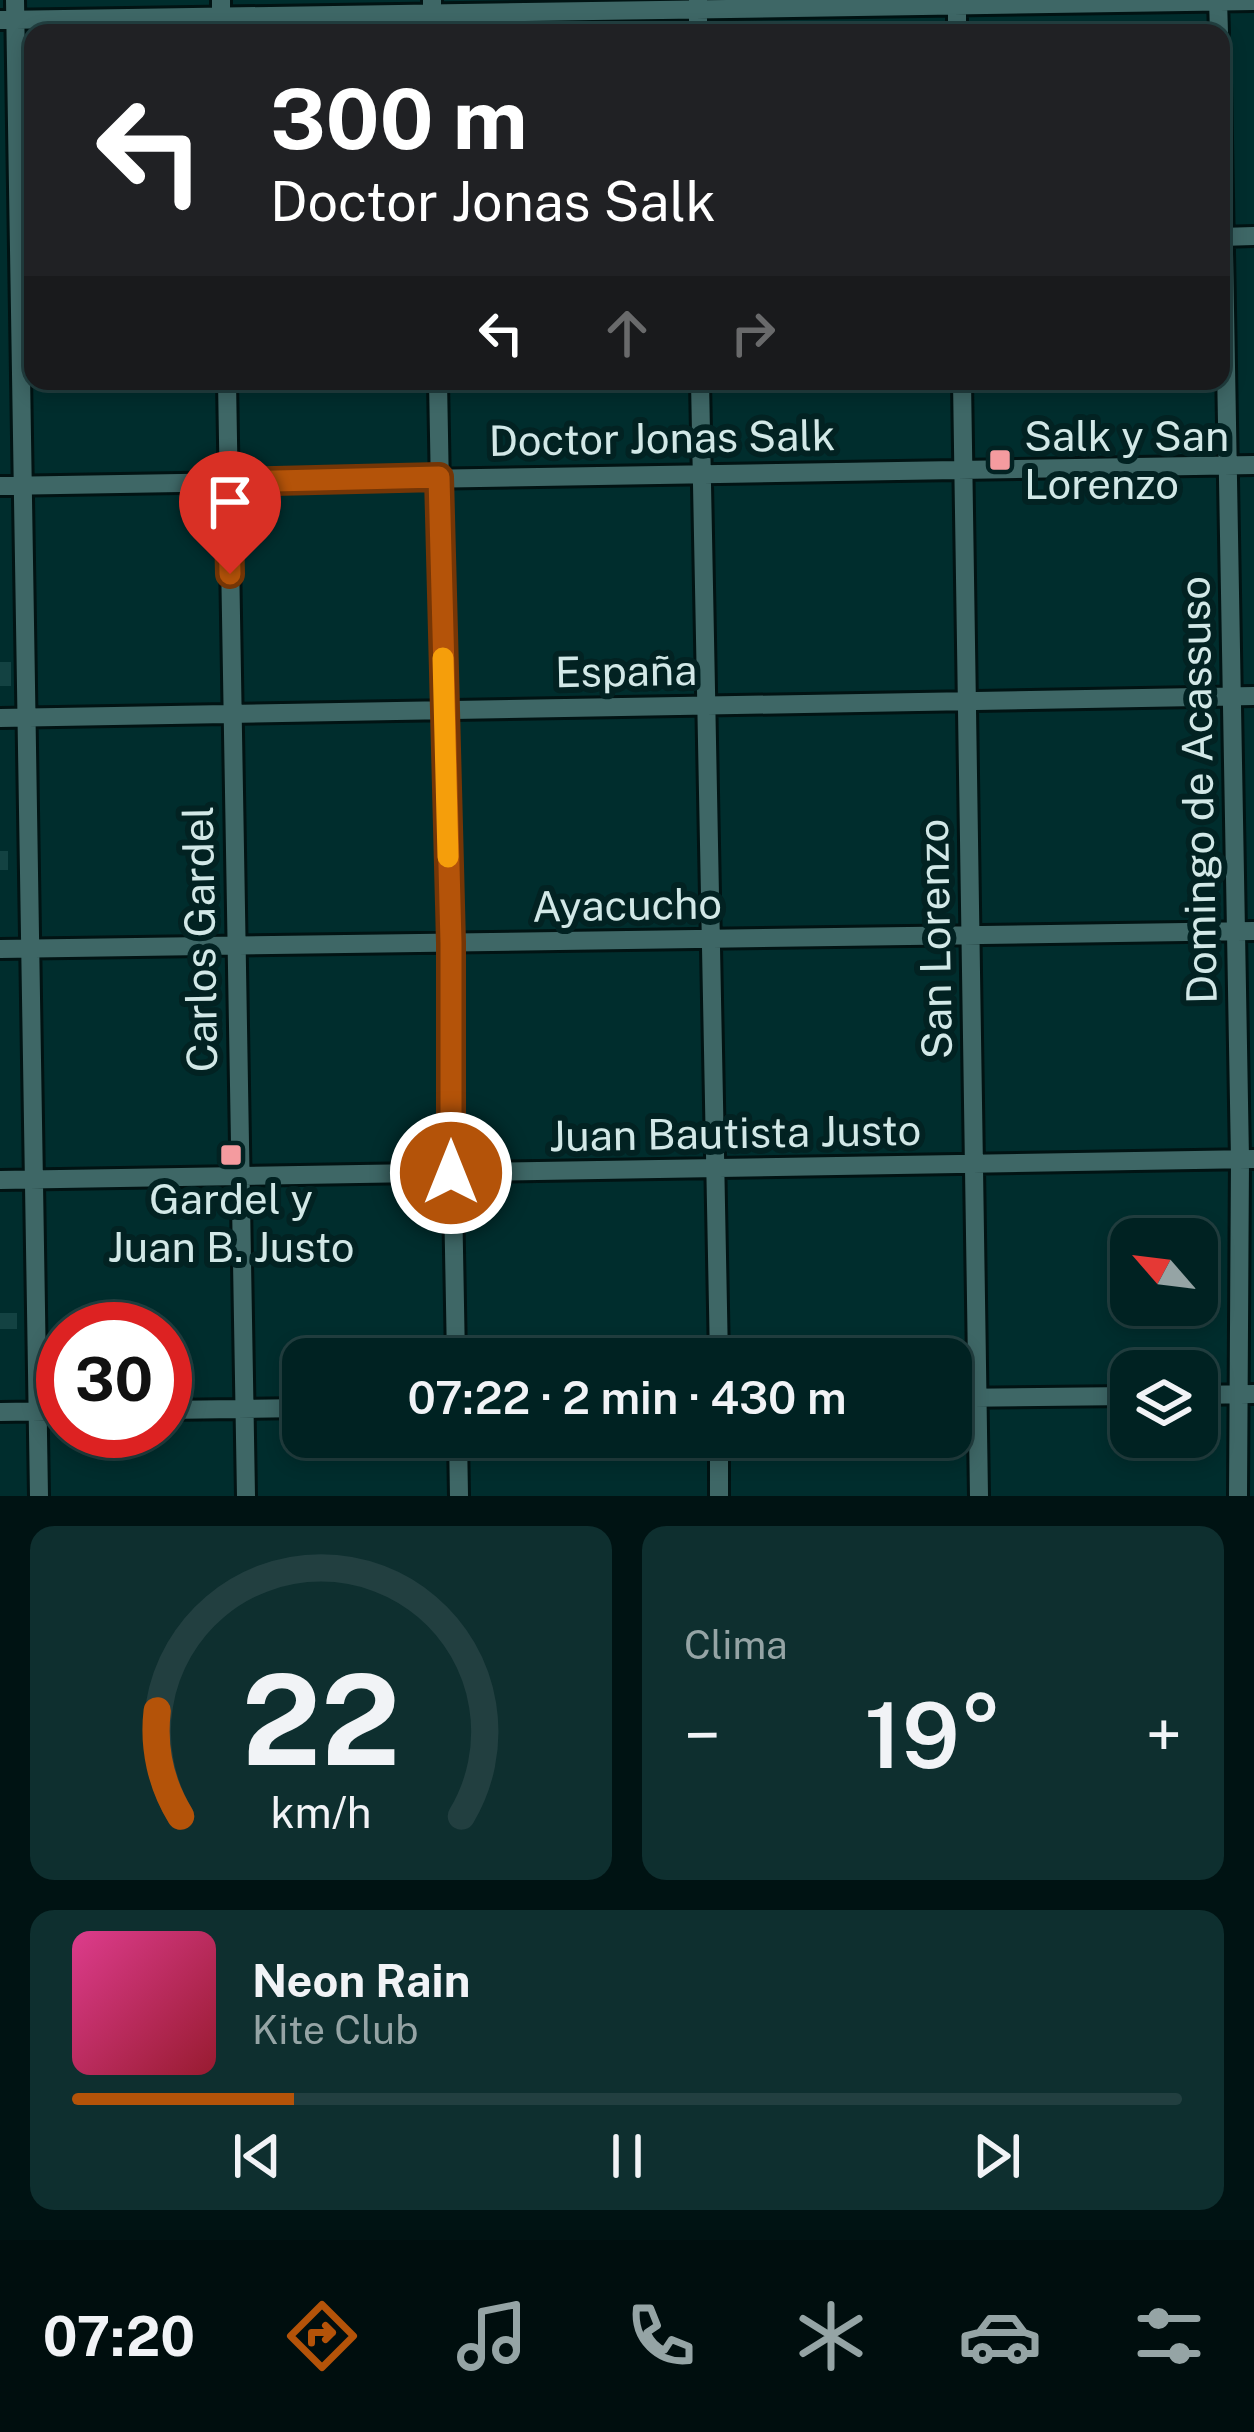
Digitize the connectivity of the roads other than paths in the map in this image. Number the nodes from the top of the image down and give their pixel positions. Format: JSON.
{"nodes":[{"id":1,"x":1218,"y":1,"type":"edge"},
{"id":2,"x":1254,"y":1,"type":"edge"},
{"id":3,"x":957,"y":3,"type":"edge"},
{"id":4,"x":698,"y":5,"type":"edge"},
{"id":5,"x":10,"y":13,"type":"edge"},
{"id":6,"x":221,"y":16,"type":"edge"},
{"id":7,"x":432,"y":16,"type":"edge"},
{"id":8,"x":18,"y":251,"type":"edge"},
{"id":9,"x":227,"y":390,"type":"edge"},
{"id":10,"x":438,"y":390,"type":"edge"},
{"id":11,"x":700,"y":390,"type":"edge"},
{"id":12,"x":962,"y":390,"type":"edge"},
{"id":13,"x":1228,"y":390,"type":"edge"},
{"id":14,"x":1230,"y":465,"type":"junction"},
{"id":15,"x":1254,"y":465,"type":"edge"},
{"id":16,"x":964,"y":470,"type":"junction"},
{"id":17,"x":701,"y":473,"type":"junction"},
{"id":18,"x":439,"y":477,"type":"junction"},
{"id":19,"x":228,"y":482,"type":"junction"},
{"id":20,"x":23,"y":485,"type":"junction"},
{"id":21,"x":0,"y":486,"type":"edge"},
{"id":22,"x":1232,"y":696,"type":"junction"},
{"id":23,"x":1254,"y":696,"type":"edge"},
{"id":24,"x":967,"y":701,"type":"junction"},
{"id":25,"x":704,"y":706,"type":"junction"},
{"id":26,"x":444,"y":710,"type":"junction"},
{"id":27,"x":232,"y":712,"type":"junction"},
{"id":28,"x":0,"y":718,"type":"edge"},
{"id":29,"x":27,"y":718,"type":"junction"},
{"id":30,"x":1245,"y":932,"type":"edge"},
{"id":31,"x":971,"y":935,"type":"junction"},
{"id":32,"x":710,"y":940,"type":"junction"},
{"id":33,"x":451,"y":943,"type":"junction"},
{"id":34,"x":235,"y":946,"type":"junction"},
{"id":35,"x":0,"y":949,"type":"edge"},
{"id":36,"x":31,"y":949,"type":"junction"},
{"id":37,"x":1247,"y":1159,"type":"edge"},
{"id":38,"x":974,"y":1166,"type":"junction"},
{"id":39,"x":716,"y":1167,"type":"junction"},
{"id":40,"x":451,"y":1173,"type":"junction"},
{"id":41,"x":242,"y":1176,"type":"junction"},
{"id":42,"x":34,"y":1179,"type":"junction"},
{"id":43,"x":0,"y":1180,"type":"edge"},
{"id":44,"x":36,"y":1302,"type":"edge"},
{"id":45,"x":455,"y":1338,"type":"edge"},
{"id":46,"x":718,"y":1338,"type":"edge"},
{"id":47,"x":1245,"y":1394,"type":"edge"},
{"id":48,"x":1110,"y":1396,"type":"edge"},
{"id":49,"x":972,"y":1398,"type":"edge"},
{"id":50,"x":977,"y":1398,"type":"junction"},
{"id":51,"x":245,"y":1408,"type":"junction"},
{"id":52,"x":282,"y":1408,"type":"edge"},
{"id":53,"x":192,"y":1409,"type":"edge"},
{"id":54,"x":0,"y":1412,"type":"edge"},
{"id":55,"x":36,"y":1412,"type":"edge"},
{"id":56,"x":39,"y":1458,"type":"edge"},
{"id":57,"x":458,"y":1458,"type":"edge"},
{"id":58,"x":719,"y":1458,"type":"edge"},
{"id":59,"x":39,"y":1496,"type":"edge"},
{"id":60,"x":247,"y":1496,"type":"edge"},
{"id":61,"x":459,"y":1496,"type":"edge"},
{"id":62,"x":719,"y":1496,"type":"edge"},
{"id":63,"x":979,"y":1496,"type":"edge"},
{"id":64,"x":1238,"y":1496,"type":"edge"}],
"edges":[{"from":1,"to":2,"type":"street"},
{"from":1,"to":3,"type":"street"},
{"from":3,"to":4,"type":"street"},
{"from":4,"to":7,"type":"street"},
{"from":5,"to":6,"type":"street"},
{"from":5,"to":8,"type":"street"},
{"from":6,"to":7,"type":"street"},
{"from":8,"to":20,"type":"street"},
{"from":9,"to":19,"type":"street","name":"Carlos Gardel"},
{"from":10,"to":18,"type":"street"},
{"from":11,"to":17,"type":"street"},
{"from":12,"to":16,"type":"street","name":"San Lorenzo"},
{"from":13,"to":14,"type":"street","name":"Domingo de Acassuso"},
{"from":14,"to":15,"type":"street","name":"Doctor Jonas Salk"},
{"from":14,"to":16,"type":"street","name":"Doctor Jonas Salk"},
{"from":14,"to":22,"type":"street","name":"Domingo de Acassuso"},
{"from":16,"to":17,"type":"street","name":"Doctor Jonas Salk"},
{"from":16,"to":24,"type":"street","name":"San Lorenzo"},
{"from":17,"to":18,"type":"street","name":"Doctor Jonas Salk"},
{"from":17,"to":25,"type":"street"},
{"from":18,"to":19,"type":"street","name":"Doctor Jonas Salk"},
{"from":18,"to":26,"type":"street"},
{"from":19,"to":20,"type":"street","name":"Doctor Jonas Salk"},
{"from":19,"to":27,"type":"street","name":"Carlos Gardel"},
{"from":20,"to":21,"type":"street","name":"Doctor Jonas Salk"},
{"from":20,"to":29,"type":"street"},
{"from":22,"to":23,"type":"street","name":"España"},
{"from":22,"to":24,"type":"street","name":"España"},
{"from":22,"to":30,"type":"street","name":"Domingo de Acassuso"},
{"from":24,"to":25,"type":"street","name":"España"},
{"from":24,"to":31,"type":"street","name":"San Lorenzo"},
{"from":25,"to":26,"type":"street","name":"España"},
{"from":25,"to":32,"type":"street"},
{"from":26,"to":27,"type":"street","name":"España"},
{"from":26,"to":33,"type":"street"},
{"from":27,"to":29,"type":"street","name":"España"},
{"from":27,"to":34,"type":"street","name":"Carlos Gardel"},
{"from":28,"to":29,"type":"street","name":"España"},
{"from":29,"to":36,"type":"street"},
{"from":30,"to":31,"type":"street","name":"Ayacucho"},
{"from":30,"to":37,"type":"street","name":"Domingo de Acassuso"},
{"from":31,"to":32,"type":"street","name":"Ayacucho"},
{"from":31,"to":38,"type":"street","name":"San Lorenzo"},
{"from":32,"to":33,"type":"street","name":"Ayacucho"},
{"from":32,"to":39,"type":"street"},
{"from":33,"to":34,"type":"street","name":"Ayacucho"},
{"from":33,"to":40,"type":"street"},
{"from":34,"to":36,"type":"street","name":"Ayacucho"},
{"from":34,"to":41,"type":"street","name":"Carlos Gardel"},
{"from":35,"to":36,"type":"street","name":"Ayacucho"},
{"from":36,"to":42,"type":"street"},
{"from":37,"to":38,"type":"street","name":"Juan Bautista Justo"},
{"from":37,"to":47,"type":"street","name":"Domingo de Acassuso"},
{"from":38,"to":39,"type":"street","name":"Juan Bautista Justo"},
{"from":38,"to":50,"type":"street","name":"San Lorenzo"},
{"from":39,"to":40,"type":"street","name":"Juan Bautista Justo"},
{"from":39,"to":46,"type":"street"},
{"from":40,"to":41,"type":"street","name":"Juan Bautista Justo"},
{"from":40,"to":45,"type":"street"},
{"from":41,"to":42,"type":"street","name":"Juan Bautista Justo"},
{"from":41,"to":51,"type":"street","name":"Carlos Gardel"},
{"from":42,"to":43,"type":"street","name":"Juan Bautista Justo"},
{"from":42,"to":44,"type":"street"},
{"from":47,"to":64,"type":"street","name":"Domingo de Acassuso"},
{"from":48,"to":50,"type":"street"},
{"from":49,"to":50,"type":"street"},
{"from":50,"to":63,"type":"street","name":"San Lorenzo"},
{"from":51,"to":52,"type":"street"},
{"from":51,"to":53,"type":"street"},
{"from":51,"to":60,"type":"street","name":"Carlos Gardel"},
{"from":54,"to":55,"type":"street"},
{"from":56,"to":59,"type":"street"},
{"from":57,"to":61,"type":"street"},
{"from":58,"to":62,"type":"street"}]}
